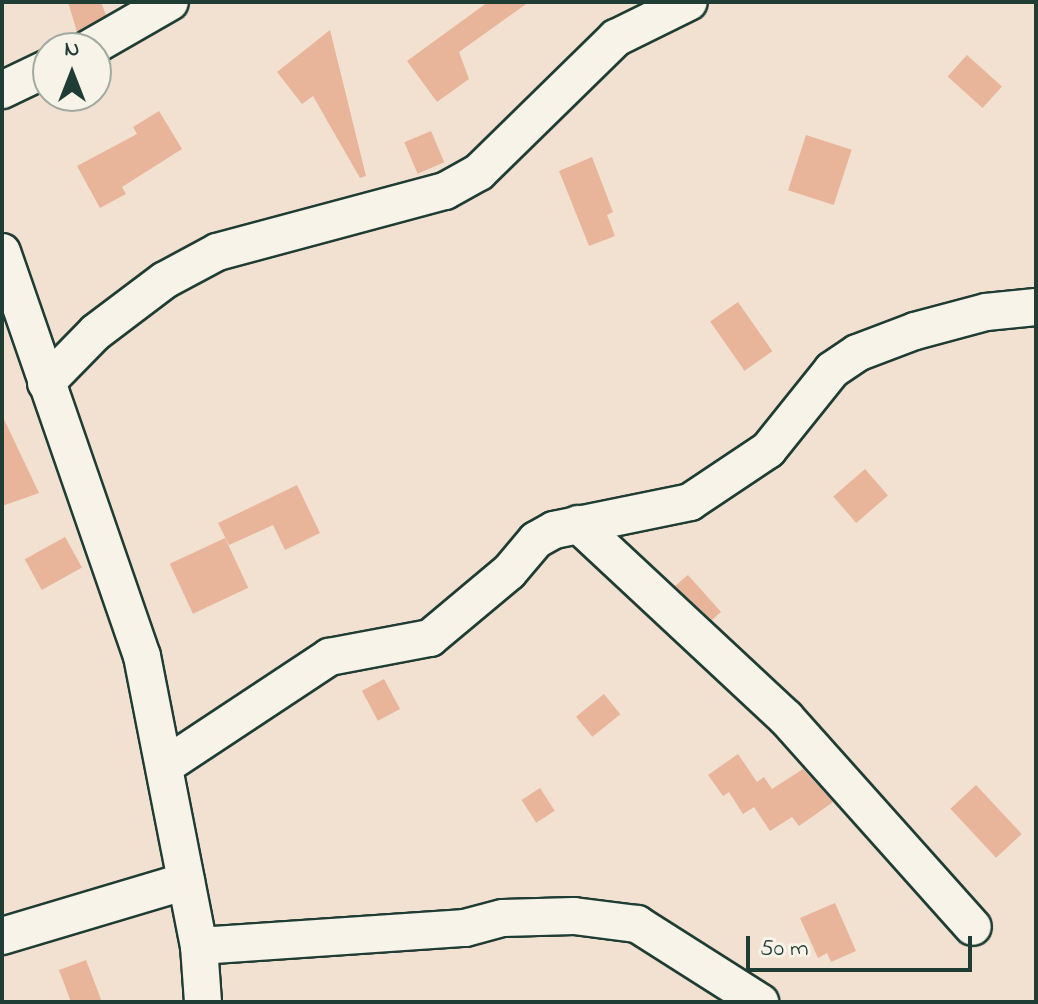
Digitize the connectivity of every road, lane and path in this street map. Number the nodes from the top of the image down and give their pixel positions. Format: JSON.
{"nodes":[{"id":1,"x":170,"y":2,"type":"edge"},
{"id":2,"x":689,"y":2,"type":"edge"},
{"id":3,"x":112,"y":35,"type":"edge"},
{"id":4,"x":32,"y":76,"type":"edge"},
{"id":5,"x":2,"y":90,"type":"edge"},
{"id":6,"x":2,"y":252,"type":"edge"},
{"id":7,"x":1036,"y":307,"type":"edge"},
{"id":8,"x":46,"y":383,"type":"junction"},
{"id":9,"x":578,"y":524,"type":"junction"},
{"id":10,"x":166,"y":765,"type":"junction"},
{"id":11,"x":186,"y":881,"type":"junction"},
{"id":12,"x":973,"y":927,"type":"dead end"},
{"id":13,"x":2,"y":936,"type":"edge"},
{"id":14,"x":199,"y":946,"type":"junction"},
{"id":15,"x":203,"y":1002,"type":"edge"},
{"id":16,"x":760,"y":1002,"type":"edge"}],
"edges":[{"from":1,"to":3,"type":"street"},
{"from":2,"to":8,"type":"street"},
{"from":4,"to":5,"type":"street"},
{"from":6,"to":8,"type":"street"},
{"from":7,"to":9,"type":"street"},
{"from":8,"to":10,"type":"street"},
{"from":9,"to":10,"type":"street"},
{"from":9,"to":12,"type":"street"},
{"from":10,"to":11,"type":"street"},
{"from":11,"to":13,"type":"street"},
{"from":11,"to":14,"type":"street"},
{"from":14,"to":15,"type":"street"},
{"from":14,"to":16,"type":"street"}]}
